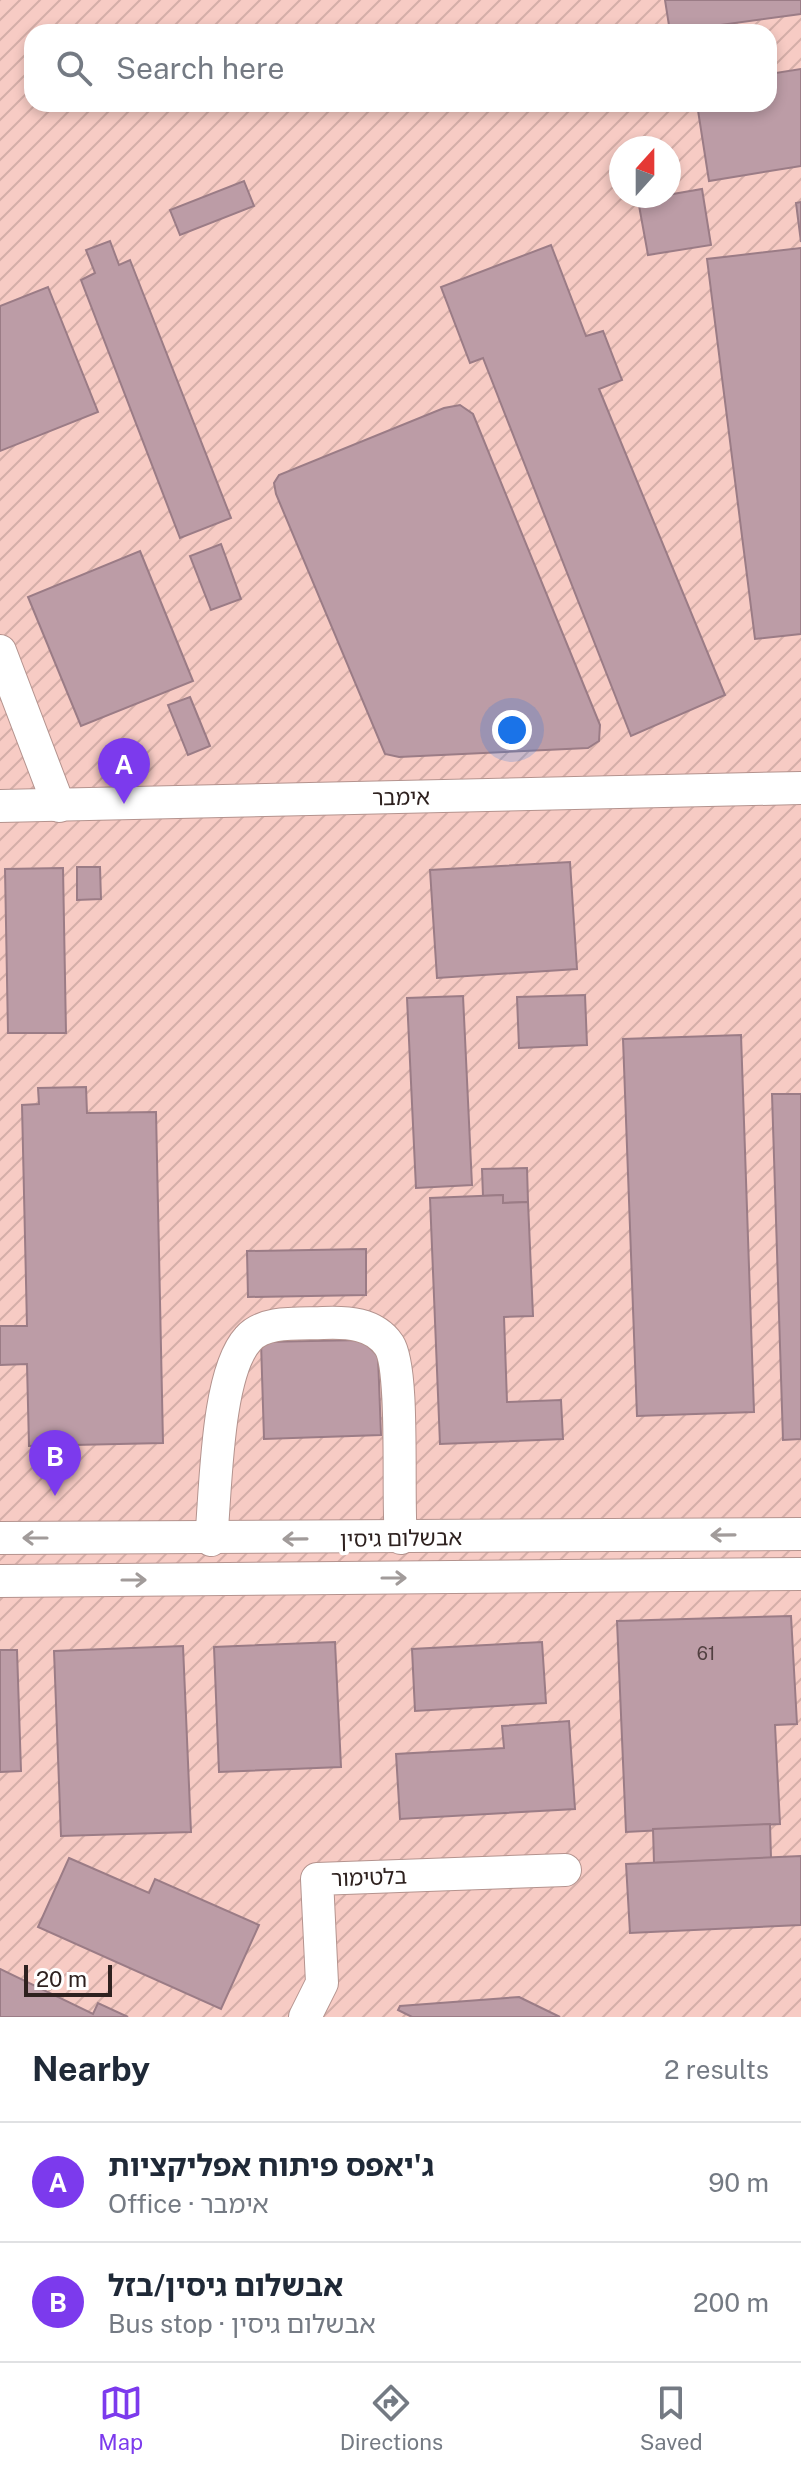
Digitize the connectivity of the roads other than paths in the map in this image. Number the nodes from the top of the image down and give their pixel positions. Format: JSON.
{"nodes":[{"id":1,"x":0,"y":651,"type":"edge"},
{"id":2,"x":801,"y":788,"type":"edge"},
{"id":3,"x":0,"y":806,"type":"edge"},
{"id":4,"x":59,"y":806,"type":"junction"},
{"id":5,"x":801,"y":1534,"type":"edge"},
{"id":6,"x":0,"y":1538,"type":"edge"},
{"id":7,"x":401,"y":1538,"type":"junction"},
{"id":8,"x":211,"y":1540,"type":"junction"},
{"id":9,"x":801,"y":1574,"type":"edge"},
{"id":10,"x":0,"y":1581,"type":"edge"},
{"id":11,"x":565,"y":1870,"type":"dead end"},
{"id":12,"x":305,"y":2017,"type":"edge"}],
"edges":[{"from":1,"to":4,"type":"street"},
{"from":2,"to":4,"type":"street","name":"אימבר"},
{"from":3,"to":4,"type":"street","name":"אימבר"},
{"from":5,"to":7,"type":"street","name":"אבשלום גיסין","one_way":true},
{"from":8,"to":6,"type":"street","name":"אבשלום גיסין","one_way":true},
{"from":7,"to":8,"type":"street","name":"אבשלום גיסין","one_way":true},
{"from":7,"to":8,"type":"street"},
{"from":10,"to":9,"type":"street","name":"אבשלום גיסין","one_way":true},
{"from":11,"to":12,"type":"street","name":"בלטימור"}]}
